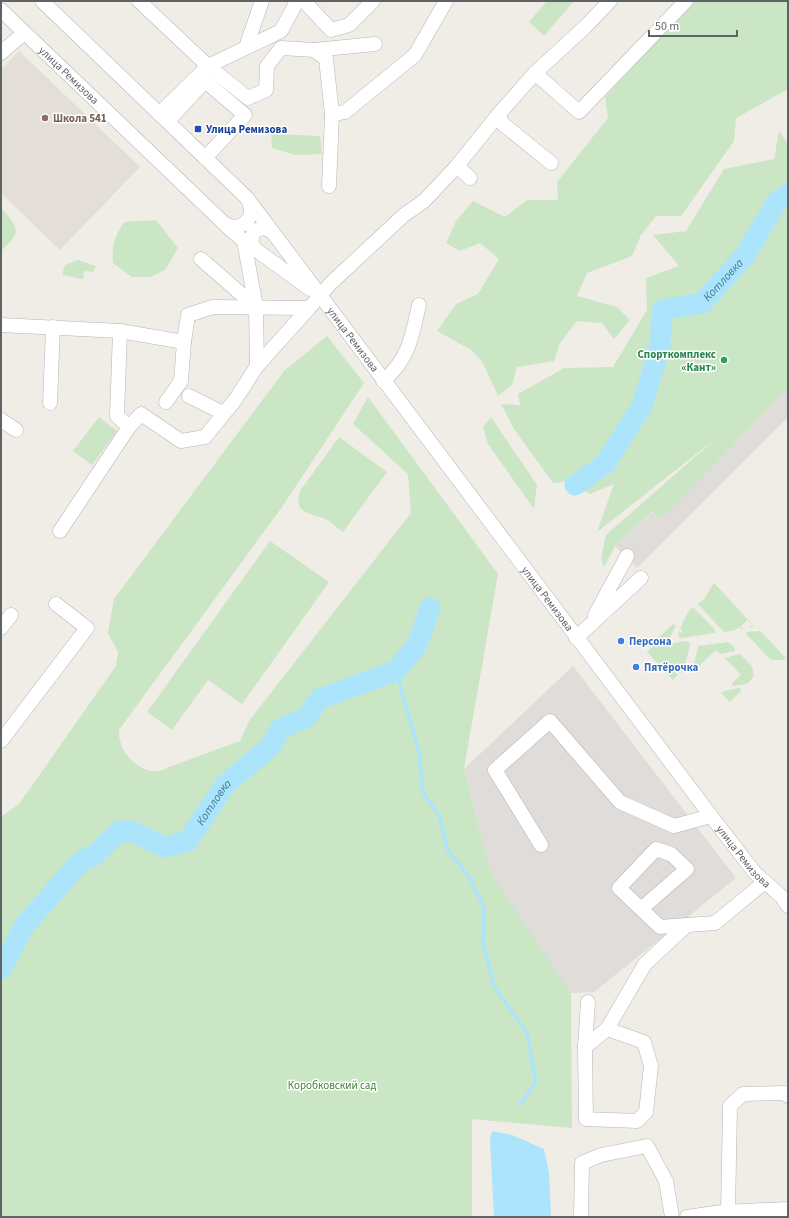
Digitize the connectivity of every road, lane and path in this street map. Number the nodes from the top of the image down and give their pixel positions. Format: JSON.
{"nodes":[{"id":1,"x":42,"y":1,"type":"edge"},
{"id":2,"x":139,"y":1,"type":"edge"},
{"id":3,"x":262,"y":1,"type":"edge"},
{"id":4,"x":297,"y":1,"type":"edge"},
{"id":5,"x":304,"y":1,"type":"edge"},
{"id":6,"x":373,"y":1,"type":"edge"},
{"id":7,"x":446,"y":1,"type":"edge"},
{"id":8,"x":610,"y":1,"type":"edge"},
{"id":9,"x":686,"y":1,"type":"edge"},
{"id":10,"x":1,"y":10,"type":"edge"},
{"id":11,"x":24,"y":33,"type":"junction"},
{"id":12,"x":375,"y":44,"type":"dead end"},
{"id":13,"x":246,"y":47,"type":"junction"},
{"id":14,"x":314,"y":50,"type":"junction"},
{"id":15,"x":1,"y":53,"type":"edge"},
{"id":16,"x":208,"y":66,"type":"junction"},
{"id":17,"x":535,"y":73,"type":"junction"},
{"id":18,"x":332,"y":114,"type":"junction"},
{"id":19,"x":498,"y":115,"type":"junction"},
{"id":20,"x":163,"y":118,"type":"junction"},
{"id":21,"x":205,"y":158,"type":"junction"},
{"id":22,"x":551,"y":163,"type":"dead end"},
{"id":23,"x":457,"y":166,"type":"junction"},
{"id":24,"x":470,"y":178,"type":"dead end"},
{"id":25,"x":329,"y":186,"type":"dead end"},
{"id":26,"x":247,"y":198,"type":"junction"},
{"id":27,"x":223,"y":223,"type":"junction"},
{"id":28,"x":271,"y":232,"type":"junction"},
{"id":29,"x":249,"y":245,"type":"junction"},
{"id":30,"x":201,"y":259,"type":"dead end"},
{"id":31,"x":319,"y":295,"type":"junction"},
{"id":32,"x":419,"y":305,"type":"dead end"},
{"id":33,"x":256,"y":307,"type":"junction"},
{"id":34,"x":309,"y":308,"type":"junction"},
{"id":35,"x":1,"y":325,"type":"edge"},
{"id":36,"x":53,"y":327,"type":"junction"},
{"id":37,"x":120,"y":331,"type":"junction"},
{"id":38,"x":184,"y":342,"type":"junction"},
{"id":39,"x":257,"y":366,"type":"junction"},
{"id":40,"x":383,"y":381,"type":"junction"},
{"id":41,"x":190,"y":396,"type":"dead end"},
{"id":42,"x":166,"y":402,"type":"dead end"},
{"id":43,"x":50,"y":403,"type":"dead end"},
{"id":44,"x":223,"y":413,"type":"junction"},
{"id":45,"x":1,"y":420,"type":"edge"},
{"id":46,"x":129,"y":428,"type":"junction"},
{"id":47,"x":16,"y":430,"type":"dead end"},
{"id":48,"x":60,"y":531,"type":"dead end"},
{"id":49,"x":627,"y":556,"type":"dead end"},
{"id":50,"x":641,"y":578,"type":"dead end"},
{"id":51,"x":56,"y":604,"type":"dead end"},
{"id":52,"x":11,"y":615,"type":"dead end"},
{"id":53,"x":589,"y":626,"type":"junction"},
{"id":54,"x":1,"y":628,"type":"edge"},
{"id":55,"x":576,"y":638,"type":"junction"},
{"id":56,"x":1,"y":741,"type":"edge"},
{"id":57,"x":710,"y":816,"type":"junction"},
{"id":58,"x":541,"y":846,"type":"dead end"},
{"id":59,"x":765,"y":882,"type":"junction"},
{"id":60,"x":786,"y":898,"type":"edge"},
{"id":61,"x":641,"y":909,"type":"junction"},
{"id":62,"x":687,"y":925,"type":"junction"},
{"id":63,"x":588,"y":1002,"type":"dead end"},
{"id":64,"x":606,"y":1030,"type":"junction"},
{"id":65,"x":585,"y":1047,"type":"junction"},
{"id":66,"x":788,"y":1096,"type":"edge"},
{"id":67,"x":788,"y":1209,"type":"edge"},
{"id":68,"x":724,"y":1214,"type":"edge"},
{"id":69,"x":581,"y":1217,"type":"edge"},
{"id":70,"x":672,"y":1217,"type":"edge"},
{"id":71,"x":687,"y":1217,"type":"edge"}],
"edges":[{"from":1,"to":20,"type":"street","name":"улица Ремизова"},
{"from":2,"to":16,"type":"street"},
{"from":3,"to":13,"type":"street"},
{"from":4,"to":13,"type":"street"},
{"from":5,"to":6,"type":"street"},
{"from":7,"to":18,"type":"street"},
{"from":8,"to":17,"type":"street"},
{"from":9,"to":17,"type":"street"},
{"from":10,"to":11,"type":"street","name":"улица Ремизова"},
{"from":11,"to":15,"type":"street"},
{"from":11,"to":27,"type":"street","name":"улица Ремизова"},
{"from":12,"to":14,"type":"street"},
{"from":13,"to":16,"type":"street"},
{"from":14,"to":16,"type":"street"},
{"from":14,"to":18,"type":"street"},
{"from":16,"to":20,"type":"street"},
{"from":17,"to":19,"type":"street"},
{"from":18,"to":25,"type":"street"},
{"from":19,"to":22,"type":"street"},
{"from":19,"to":23,"type":"street"},
{"from":20,"to":21,"type":"street","name":"улица Ремизова"},
{"from":20,"to":21,"type":"street"},
{"from":21,"to":26,"type":"street","name":"улица Ремизова"},
{"from":23,"to":24,"type":"street"},
{"from":23,"to":31,"type":"street"},
{"from":26,"to":27,"type":"street"},
{"from":26,"to":28,"type":"street","name":"улица Ремизова"},
{"from":27,"to":29,"type":"street","name":"улица Ремизова"},
{"from":28,"to":29,"type":"street"},
{"from":28,"to":31,"type":"street","name":"улица Ремизова"},
{"from":29,"to":31,"type":"street","name":"улица Ремизова"},
{"from":29,"to":33,"type":"street"},
{"from":30,"to":33,"type":"street"},
{"from":31,"to":34,"type":"street"},
{"from":31,"to":40,"type":"street","name":"улица Ремизова"},
{"from":32,"to":40,"type":"street"},
{"from":33,"to":34,"type":"street"},
{"from":33,"to":38,"type":"street"},
{"from":33,"to":39,"type":"street"},
{"from":34,"to":39,"type":"street"},
{"from":35,"to":36,"type":"street"},
{"from":36,"to":37,"type":"street"},
{"from":36,"to":43,"type":"street"},
{"from":37,"to":38,"type":"street"},
{"from":37,"to":46,"type":"street"},
{"from":38,"to":42,"type":"street"},
{"from":39,"to":44,"type":"street"},
{"from":40,"to":55,"type":"street","name":"улица Ремизова"},
{"from":41,"to":44,"type":"street"},
{"from":44,"to":46,"type":"street"},
{"from":45,"to":47,"type":"street"},
{"from":46,"to":48,"type":"street"},
{"from":49,"to":53,"type":"street"},
{"from":50,"to":53,"type":"street"},
{"from":51,"to":56,"type":"street"},
{"from":52,"to":54,"type":"street"},
{"from":53,"to":55,"type":"street"},
{"from":55,"to":57,"type":"street","name":"улица Ремизова"},
{"from":57,"to":58,"type":"street"},
{"from":57,"to":59,"type":"street","name":"улица Ремизова"},
{"from":59,"to":60,"type":"street","name":"улица Ремизова"},
{"from":59,"to":62,"type":"street"},
{"from":61,"to":61,"type":"street"},
{"from":61,"to":62,"type":"street"},
{"from":62,"to":64,"type":"street"},
{"from":63,"to":65,"type":"street"},
{"from":64,"to":65,"type":"street"},
{"from":64,"to":65,"type":"street"},
{"from":66,"to":68,"type":"street"},
{"from":67,"to":68,"type":"street"},
{"from":68,"to":71,"type":"street"},
{"from":69,"to":70,"type":"street"}]}
